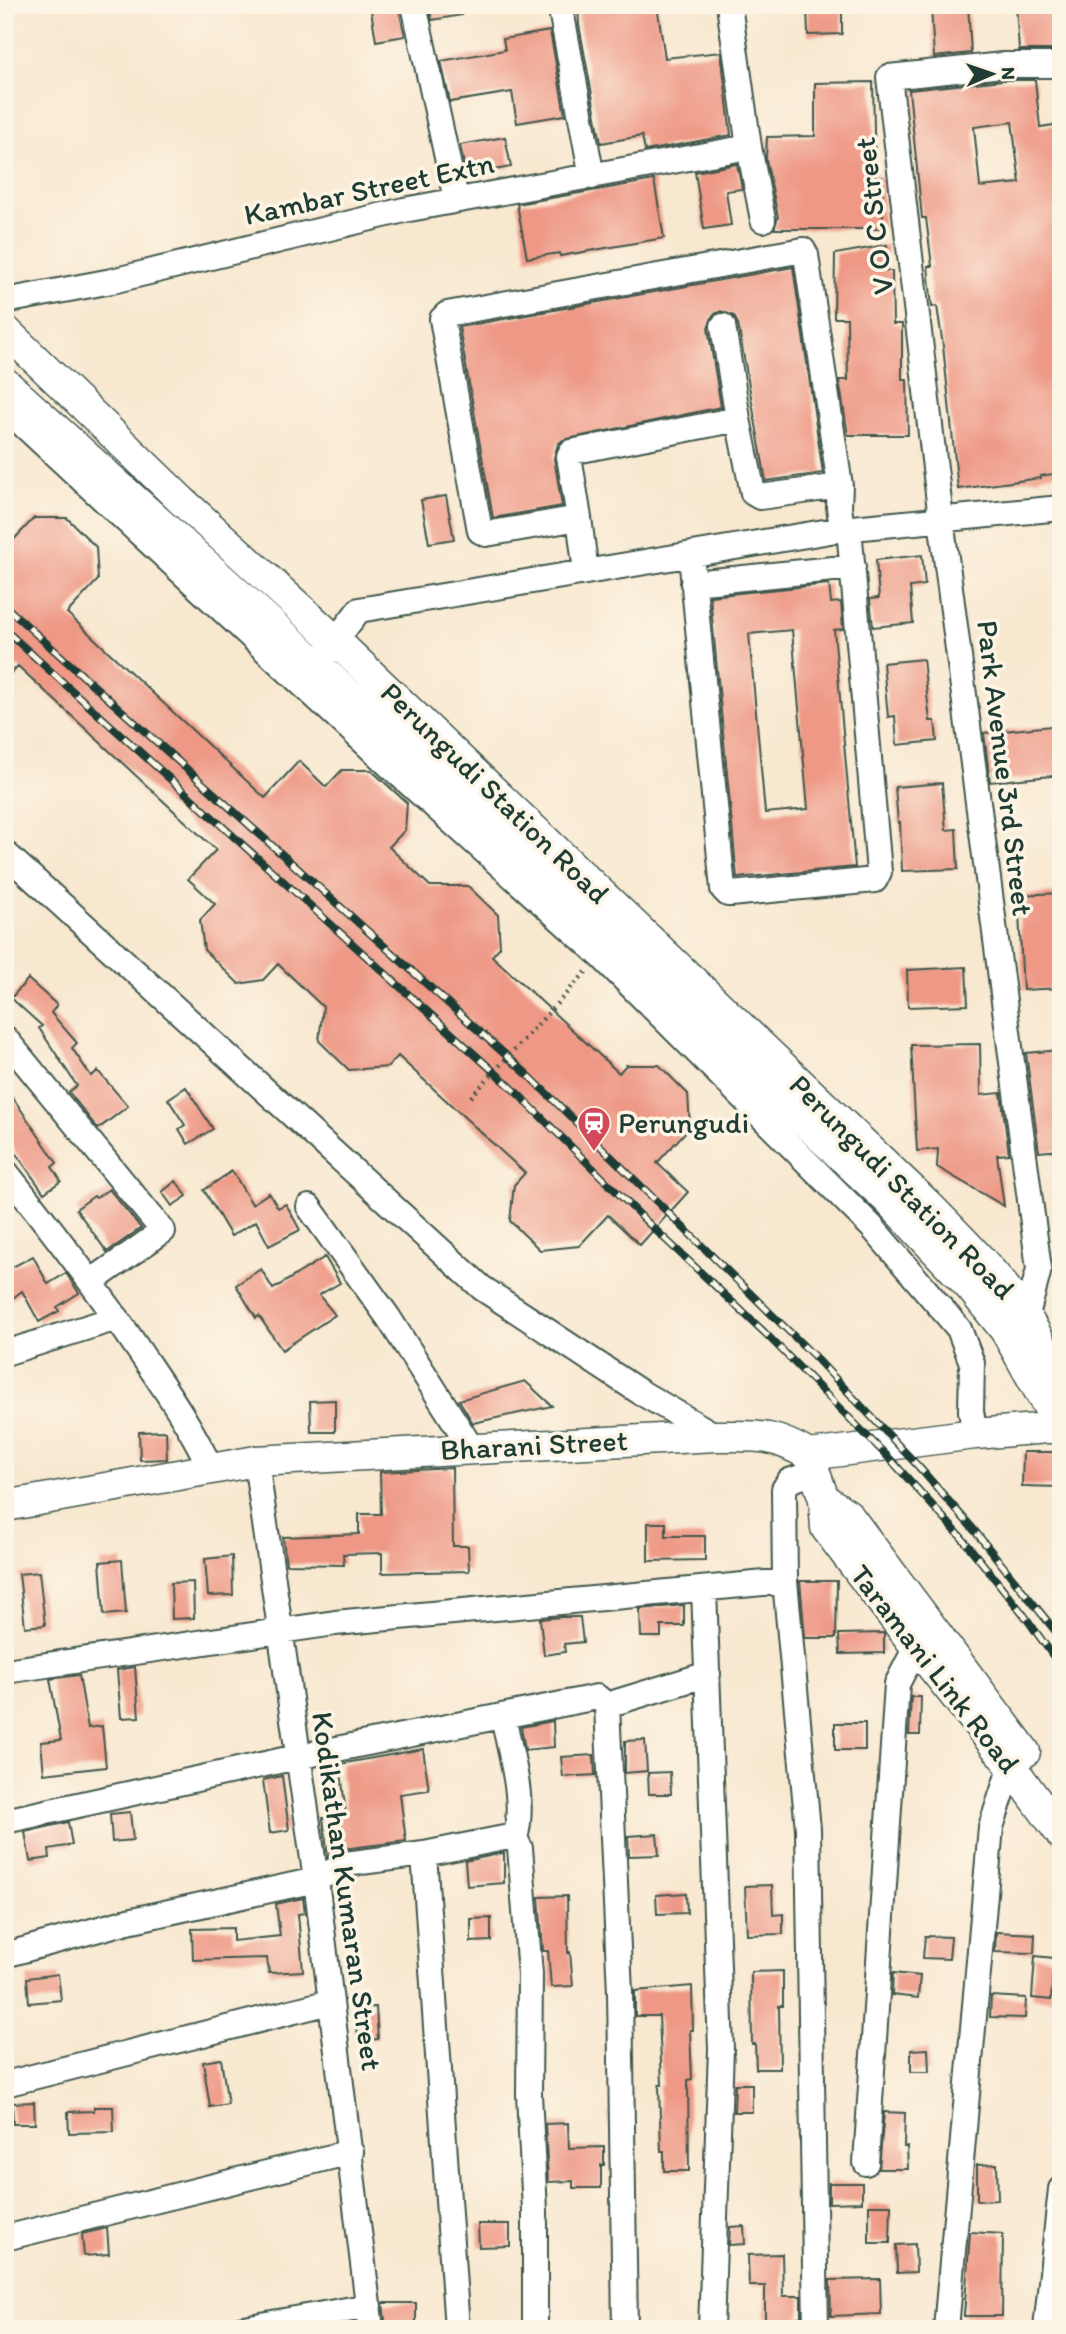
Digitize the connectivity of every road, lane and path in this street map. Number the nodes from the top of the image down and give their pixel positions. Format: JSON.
{"nodes":[{"id":1,"x":414,"y":5,"type":"edge"},
{"id":2,"x":560,"y":5,"type":"edge"},
{"id":3,"x":729,"y":5,"type":"edge"},
{"id":4,"x":1061,"y":65,"type":"edge"},
{"id":5,"x":749,"y":147,"type":"junction"},
{"id":6,"x":592,"y":177,"type":"junction"},
{"id":7,"x":456,"y":199,"type":"junction"},
{"id":8,"x":762,"y":220,"type":"dead end"},
{"id":9,"x":5,"y":301,"type":"edge"},
{"id":10,"x":723,"y":326,"type":"dead end"},
{"id":11,"x":5,"y":330,"type":"edge"},
{"id":12,"x":5,"y":383,"type":"edge"},
{"id":13,"x":5,"y":408,"type":"edge"},
{"id":14,"x":738,"y":419,"type":"junction"},
{"id":15,"x":840,"y":486,"type":"junction"},
{"id":16,"x":1061,"y":508,"type":"edge"},
{"id":17,"x":579,"y":518,"type":"junction"},
{"id":18,"x":941,"y":519,"type":"junction"},
{"id":19,"x":846,"y":528,"type":"junction"},
{"id":20,"x":691,"y":555,"type":"junction"},
{"id":21,"x":853,"y":567,"type":"junction"},
{"id":22,"x":586,"y":572,"type":"junction"},
{"id":23,"x":693,"y":583,"type":"junction"},
{"id":24,"x":336,"y":641,"type":"junction"},
{"id":25,"x":316,"y":664,"type":"junction"},
{"id":26,"x":400,"y":759,"type":"junction"},
{"id":27,"x":5,"y":853,"type":"edge"},
{"id":28,"x":600,"y":955,"type":"junction"},
{"id":29,"x":5,"y":1038,"type":"edge"},
{"id":30,"x":471,"y":1097,"type":"dead end"},
{"id":31,"x":5,"y":1171,"type":"edge"},
{"id":32,"x":309,"y":1207,"type":"dead end"},
{"id":33,"x":92,"y":1281,"type":"junction"},
{"id":34,"x":1027,"y":1315,"type":"junction"},
{"id":35,"x":117,"y":1318,"type":"junction"},
{"id":36,"x":5,"y":1353,"type":"edge"},
{"id":37,"x":1060,"y":1427,"type":"edge"},
{"id":38,"x":975,"y":1434,"type":"junction"},
{"id":39,"x":716,"y":1436,"type":"junction"},
{"id":40,"x":472,"y":1449,"type":"junction"},
{"id":41,"x":256,"y":1461,"type":"junction"},
{"id":42,"x":211,"y":1470,"type":"junction"},
{"id":43,"x":816,"y":1475,"type":"junction"},
{"id":44,"x":5,"y":1506,"type":"edge"},
{"id":45,"x":785,"y":1581,"type":"junction"},
{"id":46,"x":704,"y":1589,"type":"junction"},
{"id":47,"x":280,"y":1632,"type":"junction"},
{"id":48,"x":916,"y":1647,"type":"junction"},
{"id":49,"x":5,"y":1671,"type":"edge"},
{"id":50,"x":708,"y":1674,"type":"junction"},
{"id":51,"x":607,"y":1705,"type":"junction"},
{"id":52,"x":503,"y":1716,"type":"junction"},
{"id":53,"x":297,"y":1757,"type":"junction"},
{"id":54,"x":1011,"y":1766,"type":"junction"},
{"id":55,"x":1061,"y":1803,"type":"edge"},
{"id":56,"x":5,"y":1821,"type":"edge"},
{"id":57,"x":1061,"y":1834,"type":"edge"},
{"id":58,"x":515,"y":1838,"type":"junction"},
{"id":59,"x":424,"y":1853,"type":"junction"},
{"id":60,"x":316,"y":1880,"type":"junction"},
{"id":61,"x":5,"y":1955,"type":"edge"},
{"id":62,"x":330,"y":2002,"type":"junction"},
{"id":63,"x":5,"y":2084,"type":"edge"},
{"id":64,"x":351,"y":2152,"type":"junction"},
{"id":65,"x":866,"y":2163,"type":"dead end"},
{"id":66,"x":1061,"y":2189,"type":"edge"},
{"id":67,"x":5,"y":2238,"type":"edge"},
{"id":68,"x":370,"y":2318,"type":"edge"},
{"id":69,"x":239,"y":2329,"type":"edge"},
{"id":70,"x":457,"y":2329,"type":"edge"},
{"id":71,"x":536,"y":2329,"type":"edge"},
{"id":72,"x":625,"y":2329,"type":"edge"},
{"id":73,"x":711,"y":2329,"type":"edge"},
{"id":74,"x":816,"y":2329,"type":"edge"},
{"id":75,"x":946,"y":2329,"type":"edge"},
{"id":76,"x":1046,"y":2329,"type":"edge"}],
"edges":[{"from":1,"to":7,"type":"street"},
{"from":2,"to":6,"type":"street"},
{"from":3,"to":5,"type":"street"},
{"from":4,"to":18,"type":"street","name":"V O C Street"},
{"from":5,"to":6,"type":"street","name":"Kambar Street Extn"},
{"from":5,"to":8,"type":"street"},
{"from":6,"to":7,"type":"street","name":"Kambar Street Extn"},
{"from":7,"to":9,"type":"street","name":"Kambar Street Extn"},
{"from":10,"to":14,"type":"street"},
{"from":11,"to":24,"type":"street","name":"Perungudi Station Road"},
{"from":12,"to":25,"type":"street","name":"Perungudi Station Road"},
{"from":13,"to":26,"type":"street"},
{"from":14,"to":15,"type":"street"},
{"from":14,"to":17,"type":"street"},
{"from":15,"to":17,"type":"street"},
{"from":15,"to":19,"type":"street"},
{"from":16,"to":18,"type":"street"},
{"from":17,"to":22,"type":"street"},
{"from":18,"to":19,"type":"street"},
{"from":18,"to":34,"type":"street","name":"Park Avenue 3rd Street"},
{"from":19,"to":20,"type":"street"},
{"from":19,"to":21,"type":"street"},
{"from":20,"to":22,"type":"street"},
{"from":20,"to":23,"type":"street"},
{"from":21,"to":23,"type":"street"},
{"from":21,"to":23,"type":"street"},
{"from":22,"to":24,"type":"street"},
{"from":24,"to":25,"type":"street"},
{"from":24,"to":34,"type":"street","name":"Perungudi Station Road"},
{"from":25,"to":26,"type":"street","name":"Perungudi Station Road"},
{"from":26,"to":28,"type":"street"},
{"from":26,"to":37,"type":"street","name":"Perungudi Station Road"},
{"from":27,"to":39,"type":"street"},
{"from":28,"to":30,"type":"path"},
{"from":28,"to":38,"type":"street"},
{"from":29,"to":33,"type":"street"},
{"from":31,"to":33,"type":"street"},
{"from":32,"to":40,"type":"street"},
{"from":33,"to":35,"type":"street"},
{"from":34,"to":37,"type":"street","name":"Perungudi Station Road"},
{"from":35,"to":36,"type":"street"},
{"from":35,"to":42,"type":"street"},
{"from":37,"to":38,"type":"street"},
{"from":38,"to":43,"type":"street"},
{"from":39,"to":40,"type":"street","name":"Bharani Street"},
{"from":39,"to":43,"type":"street","name":"Bharani Street"},
{"from":40,"to":41,"type":"street","name":"Bharani Street"},
{"from":41,"to":42,"type":"street","name":"Bharani Street"},
{"from":41,"to":47,"type":"street","name":"Kodikathan Kumaran Street"},
{"from":42,"to":44,"type":"street","name":"Bharani Street"},
{"from":43,"to":45,"type":"street"},
{"from":43,"to":48,"type":"street","name":"Taramani Link Road"},
{"from":43,"to":55,"type":"street","name":"Taramani Link Road"},
{"from":45,"to":46,"type":"street"},
{"from":45,"to":74,"type":"street"},
{"from":46,"to":47,"type":"street"},
{"from":46,"to":50,"type":"street"},
{"from":47,"to":49,"type":"street"},
{"from":47,"to":53,"type":"street","name":"Kodikathan Kumaran Street"},
{"from":48,"to":54,"type":"street","name":"Taramani Link Road"},
{"from":48,"to":65,"type":"street"},
{"from":50,"to":51,"type":"street"},
{"from":50,"to":73,"type":"street"},
{"from":51,"to":52,"type":"street"},
{"from":51,"to":72,"type":"street"},
{"from":52,"to":53,"type":"street"},
{"from":52,"to":58,"type":"street"},
{"from":53,"to":56,"type":"street"},
{"from":53,"to":60,"type":"street","name":"Kodikathan Kumaran Street"},
{"from":54,"to":57,"type":"street","name":"Taramani Link Road"},
{"from":54,"to":75,"type":"street"},
{"from":58,"to":59,"type":"street"},
{"from":58,"to":71,"type":"street"},
{"from":59,"to":60,"type":"street"},
{"from":59,"to":70,"type":"street"},
{"from":60,"to":61,"type":"street"},
{"from":60,"to":62,"type":"street","name":"Kodikathan Kumaran Street"},
{"from":62,"to":63,"type":"street"},
{"from":62,"to":64,"type":"street","name":"Kodikathan Kumaran Street"},
{"from":64,"to":67,"type":"street"},
{"from":64,"to":68,"type":"street","name":"Kodikathan Kumaran Street"},
{"from":66,"to":76,"type":"street"},
{"from":68,"to":69,"type":"street"}]}
